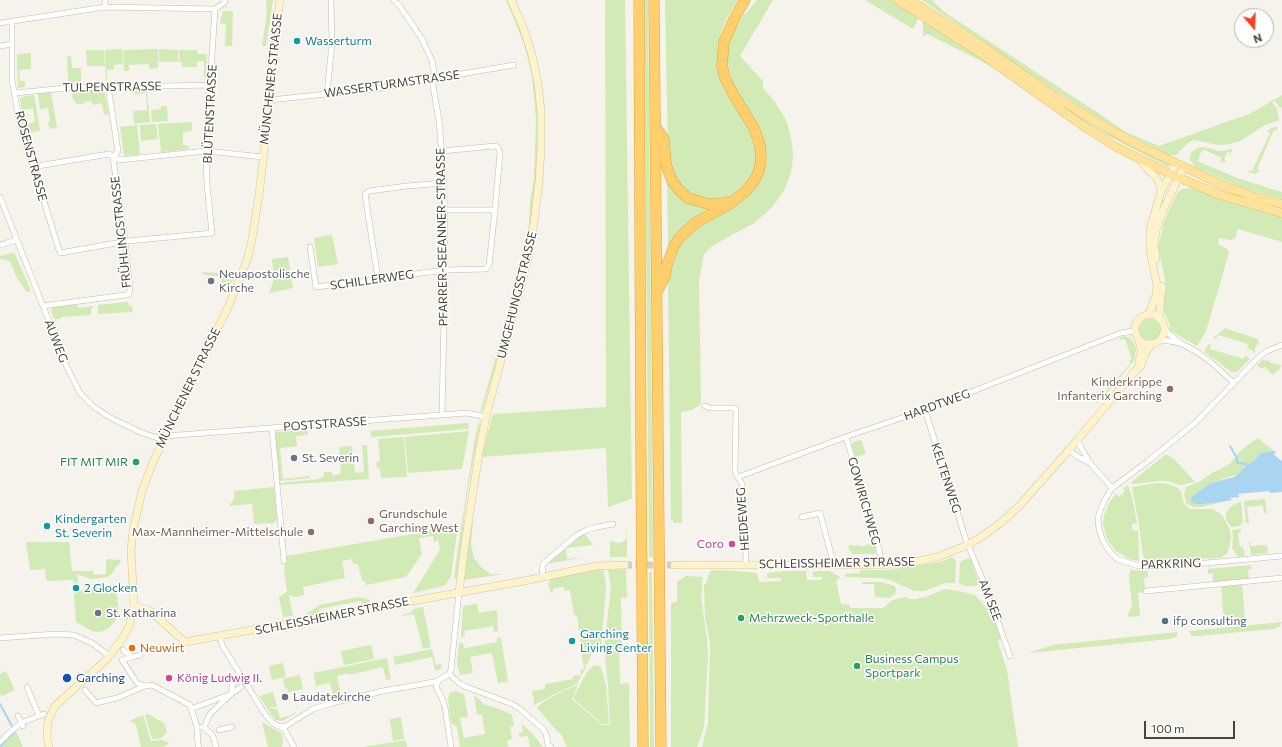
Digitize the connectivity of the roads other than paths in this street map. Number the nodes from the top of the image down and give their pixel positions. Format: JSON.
{"nodes":[{"id":1,"x":105,"y":0,"type":"edge"},
{"id":2,"x":225,"y":0,"type":"edge"},
{"id":3,"x":280,"y":0,"type":"edge"},
{"id":4,"x":331,"y":0,"type":"edge"},
{"id":5,"x":393,"y":0,"type":"edge"},
{"id":6,"x":511,"y":0,"type":"edge"},
{"id":7,"x":639,"y":0,"type":"edge"},
{"id":8,"x":654,"y":0,"type":"edge"},
{"id":9,"x":745,"y":0,"type":"edge"},
{"id":10,"x":897,"y":0,"type":"edge"},
{"id":11,"x":912,"y":4,"type":"edge"},
{"id":12,"x":105,"y":7,"type":"junction"},
{"id":13,"x":215,"y":9,"type":"junction"},
{"id":14,"x":928,"y":15,"type":"junction"},
{"id":15,"x":12,"y":21,"type":"junction"},
{"id":16,"x":0,"y":23,"type":"edge"},
{"id":17,"x":12,"y":44,"type":"junction"},
{"id":18,"x":0,"y":46,"type":"edge"},
{"id":19,"x":514,"y":65,"type":"dead end"},
{"id":20,"x":433,"y":79,"type":"junction"},
{"id":21,"x":210,"y":85,"type":"junction"},
{"id":22,"x":108,"y":86,"type":"junction"},
{"id":23,"x":15,"y":93,"type":"junction"},
{"id":24,"x":327,"y":94,"type":"junction"},
{"id":25,"x":270,"y":100,"type":"junction"},
{"id":26,"x":655,"y":126,"type":"junction"},
{"id":27,"x":442,"y":150,"type":"junction"},
{"id":28,"x":206,"y":151,"type":"junction"},
{"id":29,"x":263,"y":157,"type":"junction"},
{"id":30,"x":114,"y":158,"type":"junction"},
{"id":31,"x":1140,"y":158,"type":"junction"},
{"id":32,"x":1176,"y":163,"type":"junction"},
{"id":33,"x":32,"y":167,"type":"junction"},
{"id":34,"x":1184,"y":167,"type":"junction"},
{"id":35,"x":1170,"y":174,"type":"junction"},
{"id":36,"x":1179,"y":178,"type":"junction"},
{"id":37,"x":444,"y":183,"type":"junction"},
{"id":38,"x":1161,"y":192,"type":"junction"},
{"id":39,"x":0,"y":197,"type":"edge"},
{"id":40,"x":736,"y":200,"type":"junction"},
{"id":41,"x":1282,"y":204,"type":"edge"},
{"id":42,"x":444,"y":210,"type":"junction"},
{"id":43,"x":495,"y":210,"type":"junction"},
{"id":44,"x":1282,"y":213,"type":"edge"},
{"id":45,"x":16,"y":240,"type":"junction"},
{"id":46,"x":124,"y":242,"type":"junction"},
{"id":47,"x":0,"y":245,"type":"edge"},
{"id":48,"x":310,"y":247,"type":"dead end"},
{"id":49,"x":444,"y":270,"type":"junction"},
{"id":50,"x":378,"y":278,"type":"junction"},
{"id":51,"x":656,"y":294,"type":"junction"},
{"id":52,"x":42,"y":306,"type":"junction"},
{"id":53,"x":1149,"y":314,"type":"junction"},
{"id":54,"x":1160,"y":318,"type":"junction"},
{"id":55,"x":1165,"y":327,"type":"junction"},
{"id":56,"x":1135,"y":331,"type":"junction"},
{"id":57,"x":1138,"y":339,"type":"junction"},
{"id":58,"x":1160,"y":341,"type":"junction"},
{"id":59,"x":1152,"y":344,"type":"junction"},
{"id":60,"x":1182,"y":344,"type":"junction"},
{"id":61,"x":1282,"y":344,"type":"edge"},
{"id":62,"x":1137,"y":370,"type":"junction"},
{"id":63,"x":1234,"y":383,"type":"junction"},
{"id":64,"x":704,"y":406,"type":"dead end"},
{"id":65,"x":925,"y":410,"type":"junction"},
{"id":66,"x":442,"y":415,"type":"junction"},
{"id":67,"x":486,"y":417,"type":"junction"},
{"id":68,"x":272,"y":428,"type":"junction"},
{"id":69,"x":846,"y":437,"type":"junction"},
{"id":70,"x":164,"y":438,"type":"junction"},
{"id":71,"x":1077,"y":441,"type":"junction"},
{"id":72,"x":1069,"y":450,"type":"junction"},
{"id":73,"x":1090,"y":464,"type":"junction"},
{"id":74,"x":738,"y":477,"type":"junction"},
{"id":75,"x":1112,"y":488,"type":"junction"},
{"id":76,"x":802,"y":517,"type":"dead end"},
{"id":77,"x":613,"y":524,"type":"dead end"},
{"id":78,"x":968,"y":545,"type":"junction"},
{"id":79,"x":1282,"y":556,"type":"edge"},
{"id":80,"x":284,"y":561,"type":"dead end"},
{"id":81,"x":674,"y":565,"type":"tunnel mouth"},
{"id":82,"x":745,"y":565,"type":"junction"},
{"id":83,"x":834,"y":565,"type":"junction"},
{"id":84,"x":880,"y":565,"type":"junction"},
{"id":85,"x":625,"y":566,"type":"tunnel mouth"},
{"id":86,"x":542,"y":577,"type":"junction"},
{"id":87,"x":1282,"y":578,"type":"edge"},
{"id":88,"x":1146,"y":591,"type":"dead end"},
{"id":89,"x":459,"y":592,"type":"junction"},
{"id":90,"x":134,"y":606,"type":"junction"},
{"id":91,"x":220,"y":636,"type":"junction"},
{"id":92,"x":0,"y":638,"type":"edge"},
{"id":93,"x":123,"y":650,"type":"dead end"},
{"id":94,"x":140,"y":655,"type":"dead end"},
{"id":95,"x":109,"y":656,"type":"junction"},
{"id":96,"x":1010,"y":656,"type":"dead end"},
{"id":97,"x":132,"y":657,"type":"junction"},
{"id":98,"x":449,"y":674,"type":"junction"},
{"id":99,"x":236,"y":680,"type":"dead end"},
{"id":100,"x":439,"y":680,"type":"junction"},
{"id":101,"x":424,"y":684,"type":"junction"},
{"id":102,"x":146,"y":686,"type":"junction"},
{"id":103,"x":27,"y":687,"type":"dead end"},
{"id":104,"x":241,"y":687,"type":"dead end"},
{"id":105,"x":437,"y":689,"type":"junction"},
{"id":106,"x":85,"y":690,"type":"dead end"},
{"id":107,"x":231,"y":694,"type":"junction"},
{"id":108,"x":191,"y":709,"type":"junction"},
{"id":109,"x":18,"y":716,"type":"dead end"},
{"id":110,"x":22,"y":725,"type":"junction"},
{"id":111,"x":280,"y":726,"type":"junction"},
{"id":112,"x":197,"y":727,"type":"junction"},
{"id":113,"x":204,"y":727,"type":"junction"},
{"id":114,"x":232,"y":727,"type":"dead end"},
{"id":115,"x":216,"y":733,"type":"junction"},
{"id":116,"x":0,"y":742,"type":"edge"},
{"id":117,"x":198,"y":746,"type":"edge"},
{"id":118,"x":49,"y":747,"type":"edge"},
{"id":119,"x":216,"y":747,"type":"edge"},
{"id":120,"x":294,"y":747,"type":"edge"},
{"id":121,"x":451,"y":747,"type":"edge"},
{"id":122,"x":551,"y":747,"type":"edge"},
{"id":123,"x":644,"y":747,"type":"edge"},
{"id":124,"x":661,"y":747,"type":"edge"}],
"edges":[{"from":1,"to":12,"type":"street"},
{"from":2,"to":13,"type":"street"},
{"from":3,"to":25,"type":"street","name":"MÜNCHENER STRASSE"},
{"from":4,"to":24,"type":"street"},
{"from":5,"to":20,"type":"street","name":"PFARRER-SEEANNER-STRASSE"},
{"from":6,"to":67,"type":"street","name":"UMGEHUNGSSTRASSE"},
{"from":7,"to":123,"type":"highway"},
{"from":8,"to":26,"type":"highway"},
{"from":9,"to":40,"type":"highway"},
{"from":10,"to":11,"type":"main road"},
{"from":11,"to":14,"type":"main road"},
{"from":12,"to":13,"type":"street"},
{"from":12,"to":15,"type":"street"},
{"from":13,"to":21,"type":"street","name":"BLÜTENSTRASSE"},
{"from":14,"to":31,"type":"main road"},
{"from":14,"to":32,"type":"main road"},
{"from":15,"to":16,"type":"street"},
{"from":15,"to":17,"type":"street","name":"ROSENSTRASSE"},
{"from":17,"to":18,"type":"street"},
{"from":17,"to":23,"type":"street","name":"ROSENSTRASSE"},
{"from":19,"to":20,"type":"street","name":"WASSERTURMSTRASSE"},
{"from":20,"to":24,"type":"street","name":"WASSERTURMSTRASSE"},
{"from":20,"to":27,"type":"street","name":"PFARRER-SEEANNER-STRASSE"},
{"from":21,"to":22,"type":"street","name":"TULPENSTRASSE"},
{"from":21,"to":28,"type":"street","name":"BLÜTENSTRASSE"},
{"from":22,"to":23,"type":"street","name":"TULPENSTRASSE"},
{"from":22,"to":30,"type":"street","name":"FRÜHLINGSTRASSE"},
{"from":23,"to":33,"type":"street","name":"ROSENSTRASSE"},
{"from":24,"to":25,"type":"street","name":"WASSERTURMSTRASSE"},
{"from":25,"to":29,"type":"street","name":"MÜNCHENER STRASSE"},
{"from":26,"to":40,"type":"highway"},
{"from":26,"to":51,"type":"highway"},
{"from":27,"to":37,"type":"street","name":"PFARRER-SEEANNER-STRASSE"},
{"from":27,"to":43,"type":"street"},
{"from":28,"to":29,"type":"street"},
{"from":28,"to":30,"type":"street"},
{"from":28,"to":46,"type":"street","name":"BLÜTENSTRASSE"},
{"from":29,"to":70,"type":"street","name":"MÜNCHENER STRASSE"},
{"from":30,"to":33,"type":"street"},
{"from":30,"to":46,"type":"street","name":"FRÜHLINGSTRASSE"},
{"from":31,"to":35,"type":"main road"},
{"from":31,"to":38,"type":"street"},
{"from":32,"to":34,"type":"main road"},
{"from":32,"to":35,"type":"street"},
{"from":33,"to":46,"type":"street","name":"ROSENSTRASSE"},
{"from":34,"to":36,"type":"street"},
{"from":34,"to":41,"type":"main road"},
{"from":35,"to":36,"type":"main road"},
{"from":35,"to":38,"type":"street"},
{"from":36,"to":44,"type":"main road"},
{"from":36,"to":54,"type":"street"},
{"from":37,"to":42,"type":"street","name":"PFARRER-SEEANNER-STRASSE"},
{"from":37,"to":50,"type":"street"},
{"from":38,"to":53,"type":"street"},
{"from":39,"to":45,"type":"street","name":"AUWEG"},
{"from":40,"to":51,"type":"highway"},
{"from":42,"to":43,"type":"street"},
{"from":42,"to":49,"type":"street","name":"PFARRER-SEEANNER-STRASSE"},
{"from":43,"to":49,"type":"street","name":"SCHILLERWEG"},
{"from":45,"to":47,"type":"street"},
{"from":45,"to":52,"type":"street","name":"AUWEG"},
{"from":46,"to":52,"type":"street","name":"FRÜHLINGSTRASSE"},
{"from":48,"to":50,"type":"street","name":"SCHILLERWEG"},
{"from":49,"to":50,"type":"street","name":"SCHILLERWEG"},
{"from":49,"to":66,"type":"street","name":"PFARRER-SEEANNER-STRASSE"},
{"from":51,"to":124,"type":"highway"},
{"from":52,"to":70,"type":"street","name":"AUWEG"},
{"from":53,"to":54,"type":"street"},
{"from":53,"to":56,"type":"street"},
{"from":54,"to":55,"type":"street"},
{"from":55,"to":58,"type":"street"},
{"from":55,"to":60,"type":"street"},
{"from":56,"to":57,"type":"street","name":"SCHLEISSHEIMER STRASSE"},
{"from":56,"to":65,"type":"street","name":"HARDTWEG"},
{"from":57,"to":59,"type":"street"},
{"from":57,"to":62,"type":"street","name":"SCHLEISSHEIMER STRASSE"},
{"from":58,"to":59,"type":"street"},
{"from":58,"to":60,"type":"street"},
{"from":59,"to":62,"type":"street","name":"SCHLEISSHEIMER STRASSE"},
{"from":60,"to":63,"type":"street"},
{"from":61,"to":63,"type":"street","name":"PARKRING"},
{"from":62,"to":71,"type":"street","name":"SCHLEISSHEIMER STRASSE"},
{"from":63,"to":75,"type":"street","name":"PARKRING"},
{"from":64,"to":74,"type":"street","name":"HEIDEWEG"},
{"from":65,"to":69,"type":"street","name":"HARDTWEG"},
{"from":65,"to":78,"type":"street","name":"KELTENWEG"},
{"from":66,"to":67,"type":"street","name":"POSTSTRASSE"},
{"from":66,"to":68,"type":"street","name":"POSTSTRASSE"},
{"from":67,"to":89,"type":"street","name":"UMGEHUNGSSTRASSE"},
{"from":68,"to":70,"type":"street","name":"POSTSTRASSE"},
{"from":68,"to":80,"type":"street"},
{"from":69,"to":74,"type":"street","name":"HARDTWEG"},
{"from":69,"to":84,"type":"street","name":"GOWIRICHWEG"},
{"from":70,"to":90,"type":"street","name":"MÜNCHENER STRASSE"},
{"from":71,"to":72,"type":"street","name":"SCHLEISSHEIMER STRASSE"},
{"from":71,"to":73,"type":"street"},
{"from":72,"to":73,"type":"street"},
{"from":72,"to":78,"type":"street","name":"SCHLEISSHEIMER STRASSE"},
{"from":73,"to":75,"type":"street"},
{"from":74,"to":82,"type":"street","name":"HEIDEWEG"},
{"from":75,"to":79,"type":"street","name":"PARKRING"},
{"from":76,"to":83,"type":"street"},
{"from":77,"to":86,"type":"street"},
{"from":78,"to":84,"type":"street","name":"SCHLEISSHEIMER STRASSE"},
{"from":78,"to":96,"type":"street","name":"AM SEE"},
{"from":81,"to":82,"type":"street","name":"SCHLEISSHEIMER STRASSE"},
{"from":82,"to":83,"type":"street","name":"SCHLEISSHEIMER STRASSE"},
{"from":83,"to":84,"type":"street","name":"SCHLEISSHEIMER STRASSE"},
{"from":85,"to":86,"type":"street","name":"SCHLEISSHEIMER STRASSE"},
{"from":86,"to":89,"type":"street","name":"SCHLEISSHEIMER STRASSE"},
{"from":87,"to":88,"type":"street","name":"PARKRING"},
{"from":89,"to":91,"type":"street","name":"SCHLEISSHEIMER STRASSE"},
{"from":89,"to":98,"type":"street"},
{"from":90,"to":91,"type":"street","name":"SCHLEISSHEIMER STRASSE"},
{"from":90,"to":95,"type":"street","name":"MÜNCHENER STRASSE"},
{"from":91,"to":111,"type":"street"},
{"from":92,"to":95,"type":"street"},
{"from":93,"to":97,"type":"street"},
{"from":94,"to":97,"type":"street"},
{"from":95,"to":118,"type":"street","name":"MÜNCHENER STRASSE"},
{"from":97,"to":102,"type":"street"},
{"from":98,"to":100,"type":"street"},
{"from":98,"to":122,"type":"street"},
{"from":99,"to":107,"type":"street"},
{"from":100,"to":101,"type":"street"},
{"from":100,"to":105,"type":"street"},
{"from":101,"to":105,"type":"street"},
{"from":101,"to":111,"type":"street"},
{"from":102,"to":106,"type":"street"},
{"from":102,"to":108,"type":"street"},
{"from":103,"to":110,"type":"street"},
{"from":104,"to":107,"type":"street"},
{"from":105,"to":121,"type":"street"},
{"from":107,"to":108,"type":"street"},
{"from":107,"to":113,"type":"street"},
{"from":108,"to":112,"type":"street"},
{"from":109,"to":110,"type":"street"},
{"from":110,"to":116,"type":"street"},
{"from":111,"to":120,"type":"street"},
{"from":112,"to":113,"type":"street"},
{"from":112,"to":117,"type":"street"},
{"from":113,"to":115,"type":"street"},
{"from":114,"to":115,"type":"street"},
{"from":115,"to":119,"type":"street"}]}
